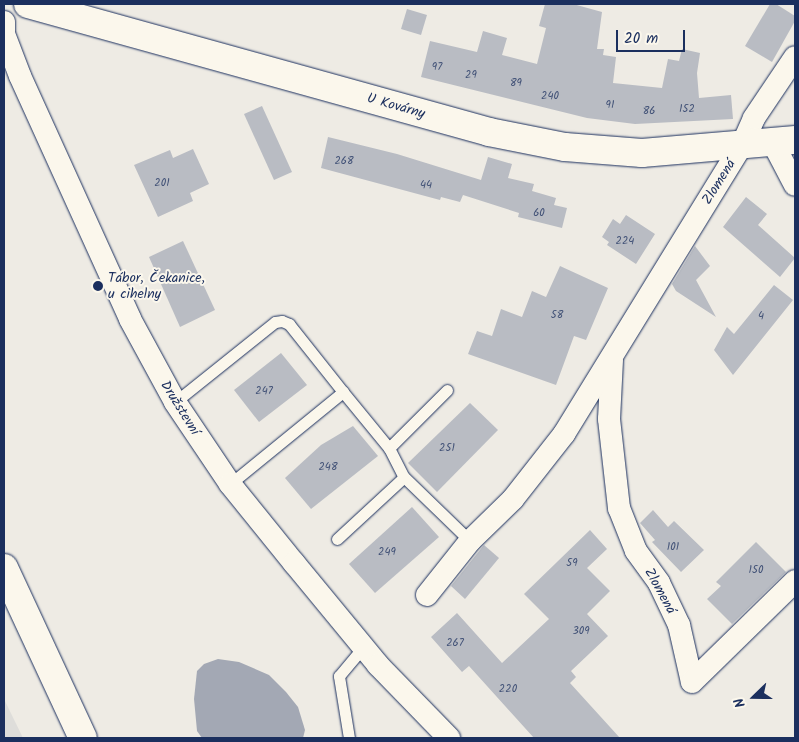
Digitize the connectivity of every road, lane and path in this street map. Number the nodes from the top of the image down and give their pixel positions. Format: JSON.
{"nodes":[{"id":1,"x":28,"y":4,"type":"edge"},
{"id":2,"x":4,"y":22,"type":"edge"},
{"id":3,"x":795,"y":57,"type":"edge"},
{"id":4,"x":784,"y":142,"type":"edge"},
{"id":5,"x":743,"y":143,"type":"junction"},
{"id":6,"x":795,"y":184,"type":"edge"},
{"id":7,"x":612,"y":359,"type":"junction"},
{"id":8,"x":447,"y":390,"type":"dead end"},
{"id":9,"x":342,"y":392,"type":"junction"},
{"id":10,"x":175,"y":402,"type":"junction"},
{"id":11,"x":389,"y":448,"type":"junction"},
{"id":12,"x":404,"y":477,"type":"junction"},
{"id":13,"x":230,"y":484,"type":"junction"},
{"id":14,"x":337,"y":539,"type":"dead end"},
{"id":15,"x":470,"y":541,"type":"junction"},
{"id":16,"x":4,"y":568,"type":"edge"},
{"id":17,"x":795,"y":581,"type":"edge"},
{"id":18,"x":427,"y":595,"type":"dead end"},
{"id":19,"x":362,"y":647,"type":"junction"},
{"id":20,"x":84,"y":738,"type":"edge"},
{"id":21,"x":349,"y":738,"type":"edge"},
{"id":22,"x":449,"y":738,"type":"edge"}],
"edges":[{"from":1,"to":5,"type":"street","name":"U Kovárny"},
{"from":2,"to":10,"type":"street","name":"Družstevní"},
{"from":3,"to":5,"type":"street","name":"Zlomená"},
{"from":4,"to":5,"type":"street","name":"U Kovárny"},
{"from":4,"to":6,"type":"street"},
{"from":5,"to":7,"type":"street","name":"Zlomená"},
{"from":7,"to":15,"type":"street","name":"Zlomená"},
{"from":7,"to":17,"type":"street","name":"Zlomená"},
{"from":8,"to":11,"type":"lane"},
{"from":9,"to":10,"type":"lane"},
{"from":9,"to":11,"type":"lane"},
{"from":9,"to":13,"type":"lane"},
{"from":10,"to":13,"type":"street","name":"Družstevní"},
{"from":11,"to":12,"type":"lane"},
{"from":12,"to":14,"type":"lane"},
{"from":12,"to":15,"type":"lane"},
{"from":13,"to":19,"type":"street","name":"Družstevní"},
{"from":15,"to":18,"type":"street","name":"Zlomená"},
{"from":16,"to":20,"type":"street"},
{"from":19,"to":21,"type":"lane"},
{"from":19,"to":22,"type":"street","name":"Družstevní"}]}
